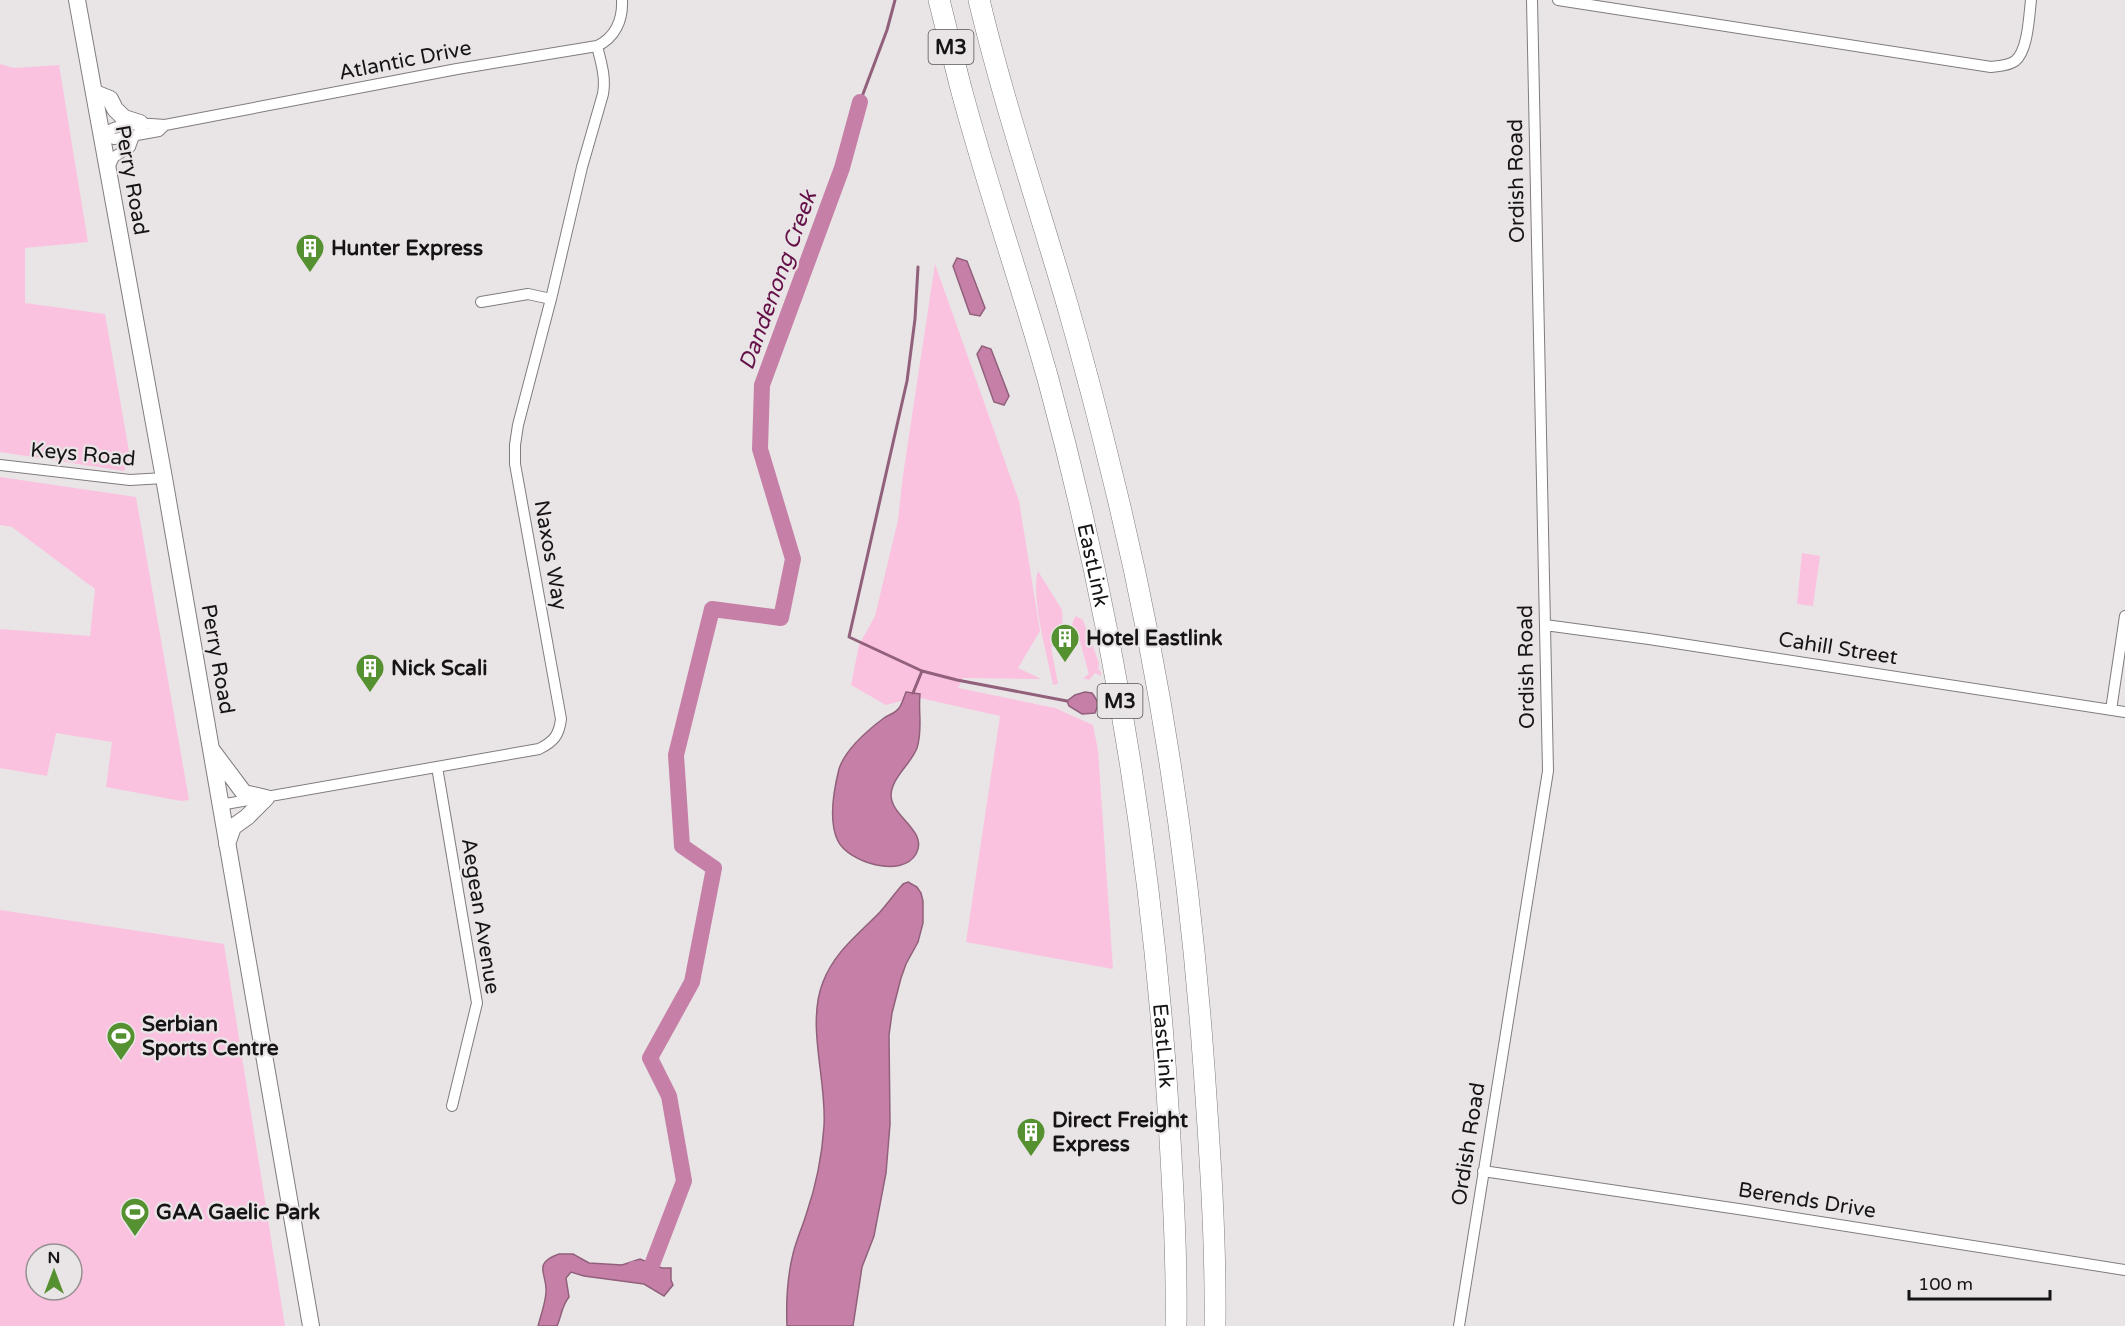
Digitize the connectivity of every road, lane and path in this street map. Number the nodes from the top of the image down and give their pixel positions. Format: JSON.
{"nodes":[{"id":1,"x":77,"y":0,"type":"edge"},
{"id":2,"x":622,"y":0,"type":"edge"},
{"id":3,"x":939,"y":0,"type":"edge"},
{"id":4,"x":1532,"y":0,"type":"edge"},
{"id":5,"x":1558,"y":0,"type":"edge"},
{"id":6,"x":2031,"y":0,"type":"edge"},
{"id":7,"x":981,"y":10,"type":"edge"},
{"id":8,"x":597,"y":46,"type":"junction"},
{"id":9,"x":95,"y":93,"type":"junction"},
{"id":10,"x":137,"y":129,"type":"junction"},
{"id":11,"x":101,"y":135,"type":"junction"},
{"id":12,"x":107,"y":171,"type":"junction"},
{"id":13,"x":551,"y":299,"type":"junction"},
{"id":14,"x":481,"y":302,"type":"dead end"},
{"id":15,"x":0,"y":465,"type":"edge"},
{"id":16,"x":164,"y":478,"type":"junction"},
{"id":17,"x":2125,"y":616,"type":"edge"},
{"id":18,"x":1545,"y":625,"type":"junction"},
{"id":19,"x":2111,"y":710,"type":"junction"},
{"id":20,"x":2125,"y":712,"type":"edge"},
{"id":21,"x":210,"y":748,"type":"junction"},
{"id":22,"x":436,"y":767,"type":"junction"},
{"id":23,"x":266,"y":798,"type":"junction"},
{"id":24,"x":220,"y":805,"type":"junction"},
{"id":25,"x":227,"y":845,"type":"junction"},
{"id":26,"x":452,"y":1106,"type":"dead end"},
{"id":27,"x":1483,"y":1171,"type":"junction"},
{"id":28,"x":2125,"y":1270,"type":"edge"},
{"id":29,"x":311,"y":1326,"type":"edge"},
{"id":30,"x":1176,"y":1326,"type":"edge"},
{"id":31,"x":1215,"y":1326,"type":"edge"},
{"id":32,"x":1459,"y":1326,"type":"edge"}],
"edges":[{"from":1,"to":9,"type":"main road","name":"Perry Road"},
{"from":2,"to":8,"type":"street"},
{"from":3,"to":30,"type":"highway","name":"EastLink","number":"M3"},
{"from":4,"to":18,"type":"street","name":"Ordish Road"},
{"from":5,"to":6,"type":"street"},
{"from":7,"to":31,"type":"highway","name":"EastLink","number":"M3"},
{"from":8,"to":10,"type":"street","name":"Atlantic Drive"},
{"from":8,"to":13,"type":"street","name":"Naxos Way"},
{"from":9,"to":10,"type":"main road"},
{"from":9,"to":11,"type":"main road","name":"Perry Road"},
{"from":10,"to":11,"type":"street","name":"Atlantic Drive"},
{"from":10,"to":12,"type":"street"},
{"from":11,"to":12,"type":"main road","name":"Perry Road"},
{"from":12,"to":16,"type":"main road","name":"Perry Road"},
{"from":13,"to":14,"type":"street"},
{"from":13,"to":22,"type":"street","name":"Naxos Way"},
{"from":15,"to":16,"type":"street","name":"Keys Road"},
{"from":16,"to":21,"type":"main road","name":"Perry Road"},
{"from":17,"to":19,"type":"street"},
{"from":18,"to":19,"type":"street","name":"Cahill Street"},
{"from":18,"to":27,"type":"street","name":"Ordish Road"},
{"from":19,"to":20,"type":"street","name":"Cahill Street"},
{"from":21,"to":23,"type":"main road"},
{"from":21,"to":24,"type":"main road","name":"Perry Road"},
{"from":22,"to":23,"type":"street","name":"Naxos Way"},
{"from":22,"to":26,"type":"street","name":"Aegean Avenue"},
{"from":23,"to":24,"type":"street","name":"Naxos Way"},
{"from":23,"to":25,"type":"main road"},
{"from":24,"to":25,"type":"main road","name":"Perry Road"},
{"from":25,"to":29,"type":"main road","name":"Perry Road"},
{"from":27,"to":28,"type":"street","name":"Berends Drive"},
{"from":27,"to":32,"type":"street","name":"Ordish Road"}]}
